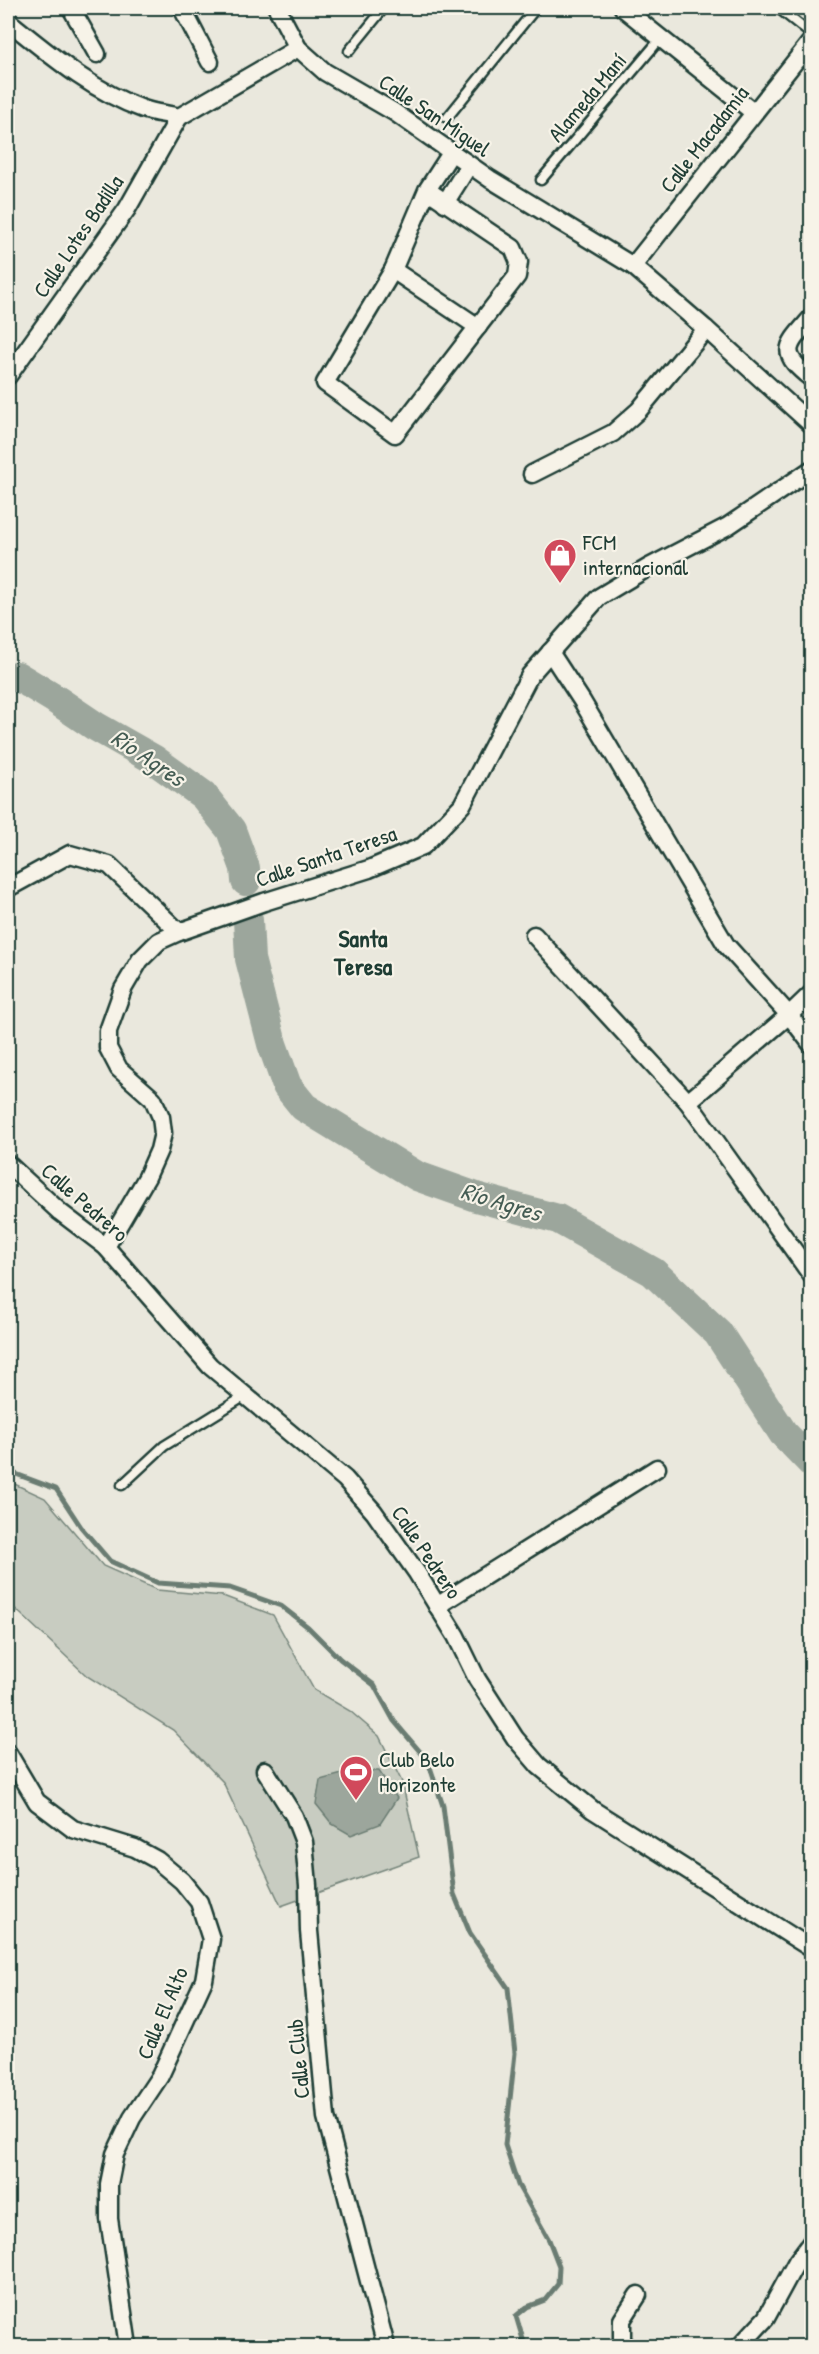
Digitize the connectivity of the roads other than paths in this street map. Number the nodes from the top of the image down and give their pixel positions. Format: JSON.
{"nodes":[{"id":1,"x":71,"y":8,"type":"edge"},
{"id":2,"x":183,"y":8,"type":"edge"},
{"id":3,"x":277,"y":8,"type":"edge"},
{"id":4,"x":384,"y":8,"type":"edge"},
{"id":5,"x":536,"y":8,"type":"edge"},
{"id":6,"x":623,"y":8,"type":"edge"},
{"id":7,"x":778,"y":8,"type":"edge"},
{"id":8,"x":8,"y":21,"type":"edge"},
{"id":9,"x":812,"y":37,"type":"edge"},
{"id":10,"x":661,"y":38,"type":"junction"},
{"id":11,"x":298,"y":48,"type":"junction"},
{"id":12,"x":349,"y":51,"type":"dead end"},
{"id":13,"x":97,"y":54,"type":"dead end"},
{"id":14,"x":210,"y":62,"type":"dead end"},
{"id":15,"x":753,"y":112,"type":"junction"},
{"id":16,"x":179,"y":117,"type":"junction"},
{"id":17,"x":447,"y":118,"type":"dead end"},
{"id":18,"x":451,"y":153,"type":"junction"},
{"id":19,"x":470,"y":165,"type":"junction"},
{"id":20,"x":541,"y":180,"type":"dead end"},
{"id":21,"x":427,"y":190,"type":"junction"},
{"id":22,"x":445,"y":203,"type":"junction"},
{"id":23,"x":633,"y":266,"type":"junction"},
{"id":24,"x":393,"y":270,"type":"junction"},
{"id":25,"x":812,"y":317,"type":"edge"},
{"id":26,"x":478,"y":327,"type":"junction"},
{"id":27,"x":706,"y":330,"type":"junction"},
{"id":28,"x":8,"y":376,"type":"edge"},
{"id":29,"x":812,"y":379,"type":"edge"},
{"id":30,"x":812,"y":425,"type":"edge"},
{"id":31,"x":812,"y":469,"type":"edge"},
{"id":32,"x":532,"y":474,"type":"dead end"},
{"id":33,"x":550,"y":652,"type":"junction"},
{"id":34,"x":8,"y":888,"type":"edge"},
{"id":35,"x":179,"y":932,"type":"junction"},
{"id":36,"x":534,"y":935,"type":"dead end"},
{"id":37,"x":812,"y":993,"type":"edge"},
{"id":38,"x":789,"y":1015,"type":"junction"},
{"id":39,"x":812,"y":1045,"type":"edge"},
{"id":40,"x":688,"y":1102,"type":"junction"},
{"id":41,"x":8,"y":1164,"type":"edge"},
{"id":42,"x":106,"y":1248,"type":"junction"},
{"id":43,"x":812,"y":1276,"type":"edge"},
{"id":44,"x":245,"y":1395,"type":"junction"},
{"id":45,"x":657,"y":1468,"type":"dead end"},
{"id":46,"x":122,"y":1485,"type":"dead end"},
{"id":47,"x":437,"y":1606,"type":"junction"},
{"id":48,"x":8,"y":1753,"type":"edge"},
{"id":49,"x":266,"y":1770,"type":"dead end"},
{"id":50,"x":812,"y":1949,"type":"edge"},
{"id":51,"x":812,"y":2241,"type":"edge"},
{"id":52,"x":638,"y":2295,"type":"dead end"},
{"id":53,"x":128,"y":2346,"type":"edge"},
{"id":54,"x":386,"y":2346,"type":"edge"},
{"id":55,"x":622,"y":2346,"type":"edge"},
{"id":56,"x":740,"y":2346,"type":"edge"}],
"edges":[{"from":1,"to":13,"type":"street"},
{"from":2,"to":14,"type":"street"},
{"from":3,"to":11,"type":"street"},
{"from":4,"to":12,"type":"lane"},
{"from":5,"to":17,"type":"lane"},
{"from":6,"to":10,"type":"street"},
{"from":7,"to":9,"type":"lane"},
{"from":8,"to":16,"type":"street"},
{"from":9,"to":15,"type":"street","name":"Calle Macadamia"},
{"from":10,"to":15,"type":"street"},
{"from":10,"to":20,"type":"lane","name":"Alameda Maní"},
{"from":11,"to":16,"type":"street"},
{"from":11,"to":18,"type":"street","name":"Calle San Miguel"},
{"from":15,"to":23,"type":"street","name":"Calle Macadamia"},
{"from":16,"to":28,"type":"street","name":"Calle Lotes Badilla"},
{"from":18,"to":19,"type":"street","name":"Calle San Miguel"},
{"from":18,"to":21,"type":"street"},
{"from":19,"to":22,"type":"street"},
{"from":19,"to":23,"type":"street","name":"Calle San Miguel"},
{"from":21,"to":22,"type":"street"},
{"from":21,"to":24,"type":"street"},
{"from":22,"to":26,"type":"street"},
{"from":23,"to":27,"type":"street","name":"Calle San Miguel"},
{"from":24,"to":26,"type":"street"},
{"from":24,"to":26,"type":"street"},
{"from":25,"to":29,"type":"street"},
{"from":27,"to":30,"type":"street","name":"Calle San Miguel"},
{"from":27,"to":32,"type":"street"},
{"from":31,"to":33,"type":"street","name":"Calle Santa Teresa"},
{"from":33,"to":35,"type":"street","name":"Calle Santa Teresa"},
{"from":33,"to":38,"type":"street"},
{"from":34,"to":35,"type":"street"},
{"from":35,"to":42,"type":"street","name":"Calle Santa Teresa"},
{"from":36,"to":40,"type":"street"},
{"from":37,"to":38,"type":"street"},
{"from":38,"to":39,"type":"street"},
{"from":38,"to":40,"type":"street"},
{"from":40,"to":43,"type":"street"},
{"from":41,"to":42,"type":"street","name":"Calle Pedrero"},
{"from":42,"to":44,"type":"street","name":"Calle Pedrero"},
{"from":44,"to":46,"type":"lane"},
{"from":44,"to":47,"type":"street","name":"Calle Pedrero"},
{"from":45,"to":47,"type":"street"},
{"from":47,"to":50,"type":"street","name":"Calle Pedrero"},
{"from":48,"to":53,"type":"street","name":"Calle El Alto"},
{"from":49,"to":54,"type":"street","name":"Calle Club"},
{"from":51,"to":56,"type":"street"},
{"from":52,"to":55,"type":"street"}]}
